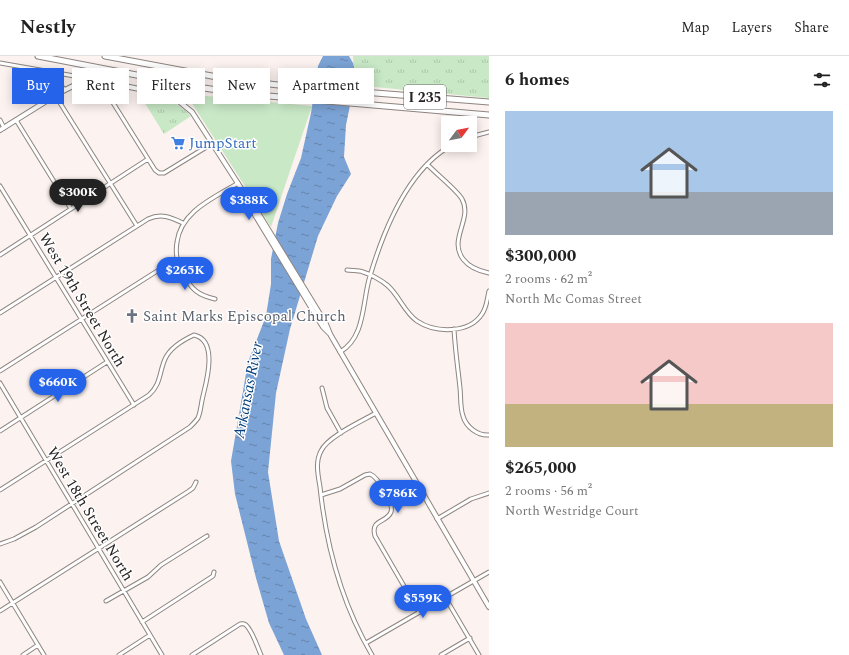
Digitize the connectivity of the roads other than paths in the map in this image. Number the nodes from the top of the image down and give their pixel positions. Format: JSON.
{"nodes":[{"id":1,"x":38,"y":56,"type":"edge"},
{"id":2,"x":105,"y":56,"type":"edge"},
{"id":3,"x":0,"y":63,"type":"edge"},
{"id":4,"x":29,"y":68,"type":"edge"},
{"id":5,"x":72,"y":86,"type":"edge"},
{"id":6,"x":129,"y":87,"type":"edge"},
{"id":7,"x":64,"y":89,"type":"edge"},
{"id":8,"x":489,"y":102,"type":"edge"},
{"id":9,"x":42,"y":104,"type":"edge"},
{"id":10,"x":62,"y":104,"type":"edge"},
{"id":11,"x":114,"y":104,"type":"edge"},
{"id":12,"x":489,"y":115,"type":"edge"},
{"id":13,"x":0,"y":120,"type":"edge"},
{"id":14,"x":16,"y":120,"type":"junction"},
{"id":15,"x":4,"y":128,"type":"junction"},
{"id":16,"x":0,"y":130,"type":"edge"},
{"id":17,"x":489,"y":132,"type":"edge"},
{"id":18,"x":477,"y":135,"type":"edge"},
{"id":19,"x":213,"y":143,"type":"junction"},
{"id":20,"x":443,"y":152,"type":"edge"},
{"id":21,"x":148,"y":159,"type":"junction"},
{"id":22,"x":427,"y":164,"type":"junction"},
{"id":23,"x":238,"y":183,"type":"junction"},
{"id":24,"x":111,"y":184,"type":"junction"},
{"id":25,"x":0,"y":186,"type":"edge"},
{"id":26,"x":248,"y":199,"type":"junction"},
{"id":27,"x":71,"y":210,"type":"junction"},
{"id":28,"x":183,"y":223,"type":"junction"},
{"id":29,"x":137,"y":226,"type":"junction"},
{"id":30,"x":30,"y":235,"type":"junction"},
{"id":31,"x":0,"y":255,"type":"edge"},
{"id":32,"x":176,"y":259,"type":"junction"},
{"id":33,"x":347,"y":270,"type":"dead end"},
{"id":34,"x":489,"y":273,"type":"edge"},
{"id":35,"x":370,"y":275,"type":"junction"},
{"id":36,"x":56,"y":278,"type":"junction"},
{"id":37,"x":489,"y":291,"type":"edge"},
{"id":38,"x":215,"y":299,"type":"dead end"},
{"id":39,"x":0,"y":313,"type":"edge"},
{"id":40,"x":81,"y":319,"type":"junction"},
{"id":41,"x":454,"y":329,"type":"junction"},
{"id":42,"x":330,"y":334,"type":"junction"},
{"id":43,"x":340,"y":352,"type":"junction"},
{"id":44,"x":107,"y":362,"type":"junction"},
{"id":45,"x":0,"y":371,"type":"edge"},
{"id":46,"x":0,"y":383,"type":"edge"},
{"id":47,"x":322,"y":388,"type":"dead end"},
{"id":48,"x":134,"y":405,"type":"junction"},
{"id":49,"x":376,"y":413,"type":"junction"},
{"id":50,"x":20,"y":418,"type":"junction"},
{"id":51,"x":0,"y":431,"type":"edge"},
{"id":52,"x":341,"y":433,"type":"junction"},
{"id":53,"x":489,"y":435,"type":"edge"},
{"id":54,"x":46,"y":461,"type":"junction"},
{"id":55,"x":196,"y":482,"type":"dead end"},
{"id":56,"x":0,"y":490,"type":"edge"},
{"id":57,"x":489,"y":493,"type":"edge"},
{"id":58,"x":321,"y":495,"type":"junction"},
{"id":59,"x":72,"y":504,"type":"junction"},
{"id":60,"x":437,"y":519,"type":"junction"},
{"id":61,"x":207,"y":536,"type":"dead end"},
{"id":62,"x":0,"y":544,"type":"edge"},
{"id":63,"x":98,"y":548,"type":"junction"},
{"id":64,"x":214,"y":572,"type":"dead end"},
{"id":65,"x":489,"y":572,"type":"edge"},
{"id":66,"x":474,"y":581,"type":"junction"},
{"id":67,"x":0,"y":582,"type":"edge"},
{"id":68,"x":124,"y":592,"type":"junction"},
{"id":69,"x":446,"y":597,"type":"junction"},
{"id":70,"x":106,"y":601,"type":"dead end"},
{"id":71,"x":12,"y":603,"type":"junction"},
{"id":72,"x":489,"y":607,"type":"edge"},
{"id":73,"x":0,"y":611,"type":"edge"},
{"id":74,"x":419,"y":612,"type":"junction"},
{"id":75,"x":142,"y":622,"type":"junction"},
{"id":76,"x":150,"y":635,"type":"junction"},
{"id":77,"x":470,"y":638,"type":"junction"},
{"id":78,"x":366,"y":643,"type":"junction"},
{"id":79,"x":38,"y":645,"type":"junction"},
{"id":80,"x":23,"y":655,"type":"edge"},
{"id":81,"x":44,"y":655,"type":"edge"},
{"id":82,"x":119,"y":655,"type":"edge"},
{"id":83,"x":162,"y":655,"type":"edge"},
{"id":84,"x":192,"y":655,"type":"edge"},
{"id":85,"x":261,"y":655,"type":"edge"},
{"id":86,"x":372,"y":655,"type":"edge"},
{"id":87,"x":441,"y":655,"type":"edge"},
{"id":88,"x":479,"y":655,"type":"edge"}],
"edges":[{"from":1,"to":12,"type":"highway","number":"I 235"},
{"from":2,"to":8,"type":"highway","number":"I 235"},
{"from":3,"to":4,"type":"street"},
{"from":5,"to":7,"type":"main road"},
{"from":6,"to":19,"type":"main road"},
{"from":9,"to":14,"type":"main road"},
{"from":10,"to":24,"type":"street"},
{"from":11,"to":21,"type":"street"},
{"from":13,"to":15,"type":"street"},
{"from":14,"to":15,"type":"main road"},
{"from":14,"to":27,"type":"street"},
{"from":15,"to":16,"type":"main road"},
{"from":17,"to":18,"type":"street"},
{"from":19,"to":21,"type":"street"},
{"from":19,"to":23,"type":"main road"},
{"from":20,"to":22,"type":"street"},
{"from":21,"to":24,"type":"street"},
{"from":22,"to":34,"type":"street"},
{"from":22,"to":35,"type":"street"},
{"from":23,"to":26,"type":"main road"},
{"from":23,"to":28,"type":"street"},
{"from":24,"to":27,"type":"street"},
{"from":24,"to":29,"type":"street"},
{"from":25,"to":30,"type":"street","name":"West 19th Street North"},
{"from":26,"to":42,"type":"main road"},
{"from":26,"to":42,"type":"main road"},
{"from":27,"to":30,"type":"street"},
{"from":28,"to":29,"type":"street"},
{"from":28,"to":32,"type":"street"},
{"from":29,"to":36,"type":"street"},
{"from":30,"to":31,"type":"street"},
{"from":30,"to":36,"type":"street","name":"West 19th Street North"},
{"from":32,"to":38,"type":"street"},
{"from":32,"to":40,"type":"street"},
{"from":33,"to":35,"type":"street"},
{"from":35,"to":41,"type":"street"},
{"from":35,"to":43,"type":"street"},
{"from":36,"to":39,"type":"street"},
{"from":36,"to":40,"type":"street","name":"West 19th Street North"},
{"from":37,"to":41,"type":"street"},
{"from":40,"to":44,"type":"street","name":"West 19th Street North"},
{"from":40,"to":45,"type":"street"},
{"from":41,"to":53,"type":"street"},
{"from":42,"to":43,"type":"main road"},
{"from":43,"to":49,"type":"main road"},
{"from":44,"to":48,"type":"street","name":"West 19th Street North"},
{"from":44,"to":50,"type":"street"},
{"from":46,"to":50,"type":"street","name":"West 18th Street North"},
{"from":47,"to":52,"type":"street"},
{"from":48,"to":54,"type":"street"},
{"from":48,"to":59,"type":"street"},
{"from":49,"to":52,"type":"street"},
{"from":49,"to":60,"type":"main road"},
{"from":50,"to":51,"type":"street"},
{"from":50,"to":54,"type":"street","name":"West 18th Street North"},
{"from":52,"to":58,"type":"street"},
{"from":54,"to":56,"type":"street"},
{"from":54,"to":59,"type":"street","name":"West 18th Street North"},
{"from":55,"to":63,"type":"street"},
{"from":57,"to":60,"type":"street"},
{"from":58,"to":74,"type":"street"},
{"from":58,"to":78,"type":"street"},
{"from":59,"to":62,"type":"street"},
{"from":59,"to":63,"type":"street","name":"West 18th Street North"},
{"from":60,"to":66,"type":"main road"},
{"from":61,"to":68,"type":"street"},
{"from":63,"to":68,"type":"street","name":"West 18th Street North"},
{"from":63,"to":71,"type":"street"},
{"from":64,"to":75,"type":"street"},
{"from":65,"to":66,"type":"street"},
{"from":66,"to":69,"type":"street"},
{"from":66,"to":72,"type":"main road"},
{"from":67,"to":71,"type":"street"},
{"from":68,"to":70,"type":"street"},
{"from":68,"to":75,"type":"street","name":"West 18th Street North"},
{"from":69,"to":74,"type":"street"},
{"from":69,"to":77,"type":"street"},
{"from":71,"to":73,"type":"street"},
{"from":71,"to":79,"type":"street"},
{"from":74,"to":78,"type":"street"},
{"from":75,"to":76,"type":"street","name":"West 18th Street North"},
{"from":76,"to":82,"type":"street"},
{"from":76,"to":83,"type":"street","name":"West 18th Street North"},
{"from":77,"to":87,"type":"street"},
{"from":77,"to":88,"type":"street"},
{"from":78,"to":86,"type":"street"},
{"from":79,"to":80,"type":"street"},
{"from":79,"to":81,"type":"street"},
{"from":84,"to":85,"type":"street"}]}
